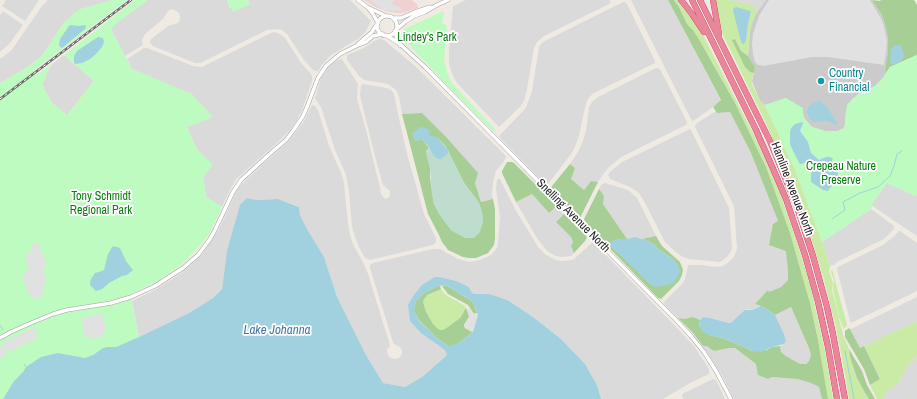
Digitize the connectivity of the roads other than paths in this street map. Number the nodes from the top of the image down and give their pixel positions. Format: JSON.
{"nodes":[{"id":1,"x":358,"y":0,"type":"edge"},
{"id":2,"x":448,"y":0,"type":"edge"},
{"id":3,"x":681,"y":0,"type":"edge"},
{"id":4,"x":692,"y":0,"type":"edge"},
{"id":5,"x":700,"y":0,"type":"edge"},
{"id":6,"x":713,"y":0,"type":"edge"},
{"id":7,"x":435,"y":6,"type":"junction"},
{"id":8,"x":367,"y":7,"type":"junction"},
{"id":9,"x":386,"y":16,"type":"junction"},
{"id":10,"x":394,"y":18,"type":"junction"},
{"id":11,"x":378,"y":24,"type":"junction"},
{"id":12,"x":396,"y":30,"type":"junction"},
{"id":13,"x":384,"y":35,"type":"junction"},
{"id":14,"x":720,"y":41,"type":"junction"},
{"id":15,"x":356,"y":46,"type":"junction"},
{"id":16,"x":401,"y":46,"type":"junction"},
{"id":17,"x":717,"y":52,"type":"junction"},
{"id":18,"x":0,"y":338,"type":"edge"},
{"id":19,"x":731,"y":399,"type":"edge"},
{"id":20,"x":837,"y":399,"type":"edge"},
{"id":21,"x":845,"y":399,"type":"edge"}],
"edges":[{"from":1,"to":8,"type":"street"},
{"from":2,"to":7,"type":"street"},
{"from":3,"to":17,"type":"highway"},
{"from":4,"to":17,"type":"highway","name":"Hamline Avenue North"},
{"from":5,"to":14,"type":"highway","name":"Hamline Avenue North"},
{"from":6,"to":14,"type":"highway"},
{"from":7,"to":10,"type":"street"},
{"from":7,"to":12,"type":"street"},
{"from":8,"to":9,"type":"street"},
{"from":8,"to":11,"type":"street"},
{"from":9,"to":10,"type":"street"},
{"from":9,"to":11,"type":"street"},
{"from":10,"to":12,"type":"street"},
{"from":11,"to":13,"type":"street"},
{"from":11,"to":15,"type":"street"},
{"from":12,"to":13,"type":"street"},
{"from":12,"to":16,"type":"street","name":"Snelling Avenue North"},
{"from":13,"to":15,"type":"street"},
{"from":13,"to":16,"type":"street","name":"Snelling Avenue North"},
{"from":14,"to":21,"type":"highway","name":"Hamline Avenue North"},
{"from":15,"to":18,"type":"street"},
{"from":16,"to":19,"type":"street","name":"Snelling Avenue North"},
{"from":17,"to":20,"type":"highway","name":"Hamline Avenue North"}]}
